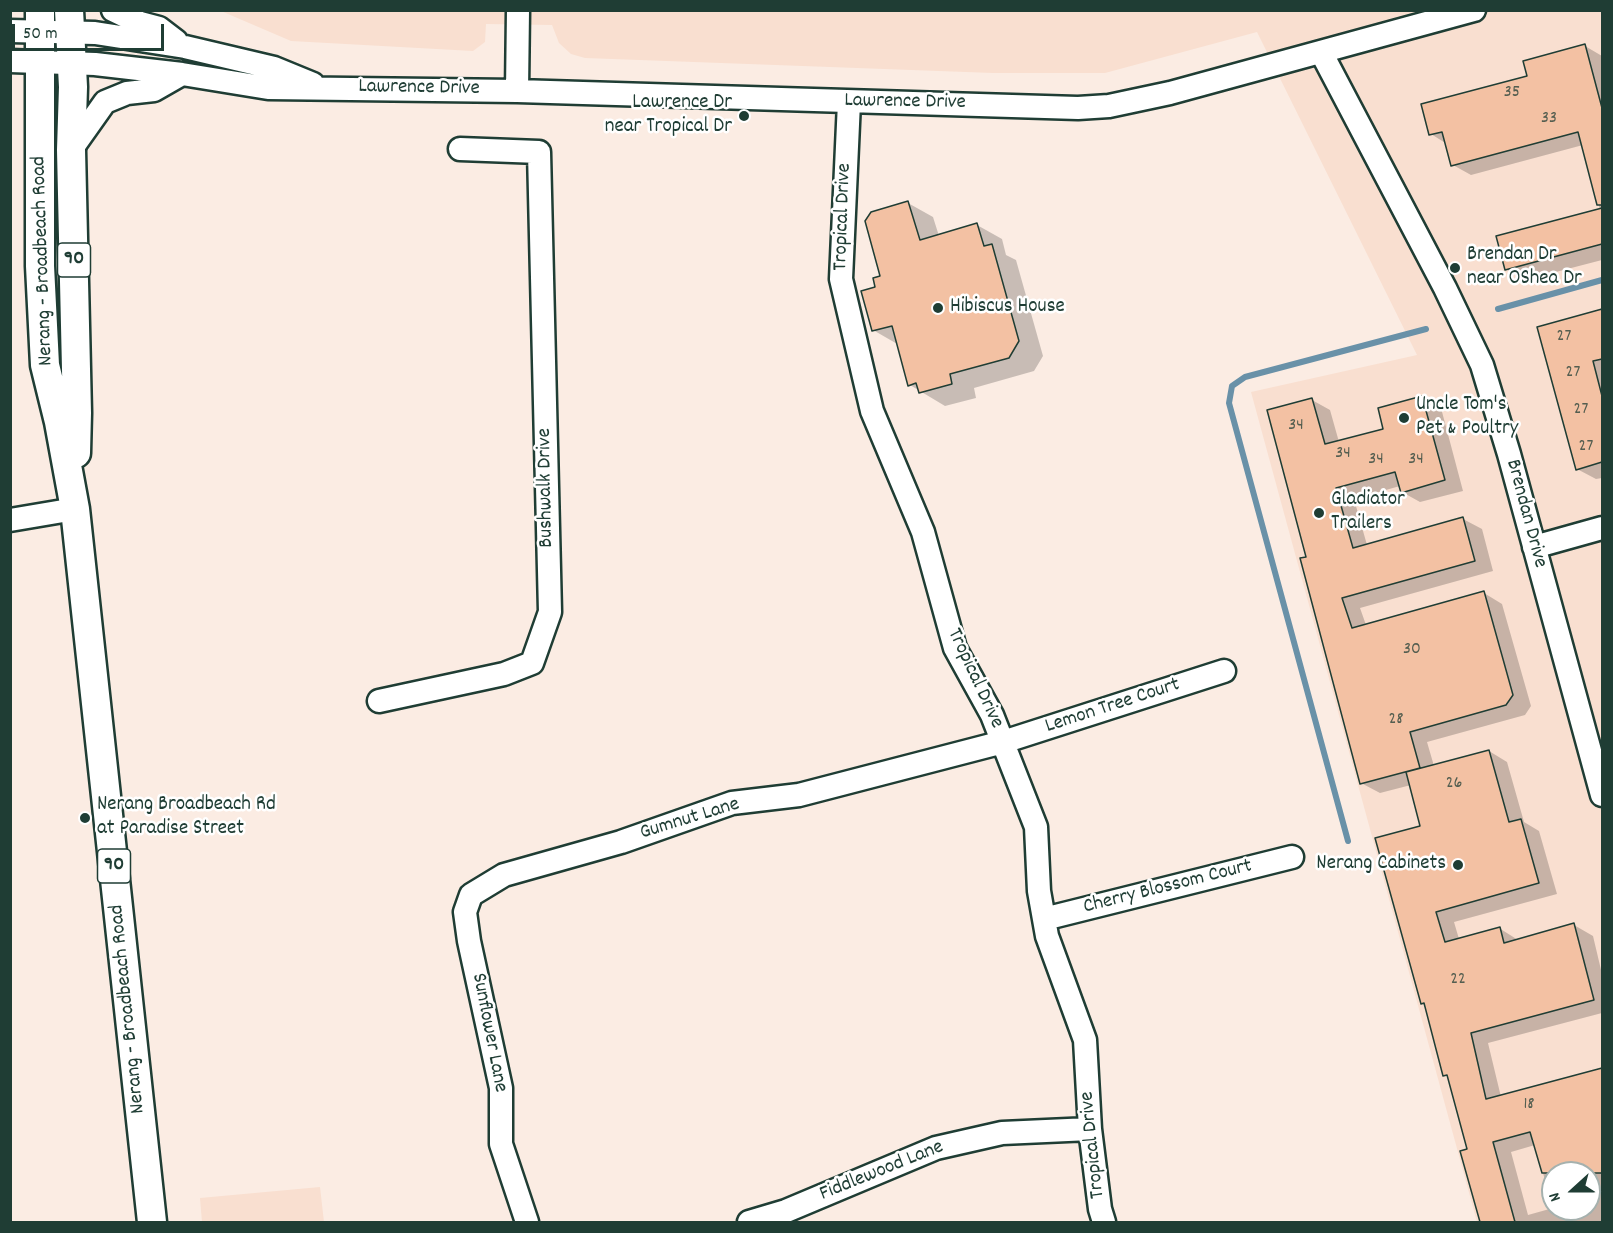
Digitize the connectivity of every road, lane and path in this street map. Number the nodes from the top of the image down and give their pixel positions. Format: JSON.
{"nodes":[{"id":1,"x":113,"y":10,"type":"edge"},
{"id":2,"x":518,"y":10,"type":"edge"},
{"id":3,"x":1474,"y":10,"type":"edge"},
{"id":4,"x":40,"y":21,"type":"edge"},
{"id":5,"x":69,"y":21,"type":"edge"},
{"id":6,"x":10,"y":31,"type":"edge"},
{"id":7,"x":185,"y":47,"type":"junction"},
{"id":8,"x":1321,"y":52,"type":"junction"},
{"id":9,"x":10,"y":61,"type":"edge"},
{"id":10,"x":39,"y":63,"type":"junction"},
{"id":11,"x":72,"y":63,"type":"junction"},
{"id":12,"x":182,"y":74,"type":"junction"},
{"id":13,"x":323,"y":88,"type":"junction"},
{"id":14,"x":517,"y":91,"type":"junction"},
{"id":15,"x":849,"y":102,"type":"junction"},
{"id":16,"x":460,"y":149,"type":"dead end"},
{"id":17,"x":71,"y":150,"type":"junction"},
{"id":18,"x":75,"y":509,"type":"junction"},
{"id":19,"x":10,"y":520,"type":"edge"},
{"id":20,"x":1602,"y":528,"type":"edge"},
{"id":21,"x":1534,"y":547,"type":"junction"},
{"id":22,"x":1224,"y":671,"type":"dead end"},
{"id":23,"x":379,"y":701,"type":"dead end"},
{"id":24,"x":1003,"y":742,"type":"junction"},
{"id":25,"x":1602,"y":795,"type":"edge"},
{"id":26,"x":1292,"y":857,"type":"dead end"},
{"id":27,"x":465,"y":912,"type":"joint"},
{"id":28,"x":1044,"y":919,"type":"junction"},
{"id":29,"x":1090,"y":1129,"type":"junction"},
{"id":30,"x":152,"y":1222,"type":"edge"},
{"id":31,"x":527,"y":1222,"type":"edge"},
{"id":32,"x":749,"y":1222,"type":"edge"},
{"id":33,"x":1104,"y":1222,"type":"edge"}],
"edges":[{"from":1,"to":7,"type":"street"},
{"from":2,"to":14,"type":"street"},
{"from":3,"to":8,"type":"street","name":"Lawrence Drive"},
{"from":4,"to":5,"type":"street","name":"Lawrence Drive"},
{"from":4,"to":6,"type":"street","name":"Lawrence Drive"},
{"from":4,"to":10,"type":"main road","name":"Nerang - Broadbeach Road","number":"90"},
{"from":5,"to":7,"type":"street","name":"Lawrence Drive"},
{"from":5,"to":11,"type":"main road","name":"Nerang - Broadbeach Road","number":"90"},
{"from":7,"to":13,"type":"street","name":"Lawrence Drive"},
{"from":8,"to":15,"type":"street","name":"Lawrence Drive"},
{"from":8,"to":21,"type":"street","name":"Brendan Drive"},
{"from":9,"to":10,"type":"street","name":"Lawrence Drive"},
{"from":10,"to":11,"type":"street","name":"Lawrence Drive"},
{"from":10,"to":18,"type":"main road","name":"Nerang - Broadbeach Road","number":"90"},
{"from":11,"to":12,"type":"street","name":"Lawrence Drive"},
{"from":11,"to":17,"type":"main road","name":"Nerang - Broadbeach Road","number":"90"},
{"from":12,"to":13,"type":"street","name":"Lawrence Drive"},
{"from":12,"to":17,"type":"street"},
{"from":13,"to":14,"type":"street","name":"Lawrence Drive"},
{"from":14,"to":15,"type":"street","name":"Lawrence Drive"},
{"from":15,"to":24,"type":"street","name":"Tropical Drive"},
{"from":16,"to":23,"type":"street","name":"Bushwalk Drive"},
{"from":17,"to":18,"type":"main road","name":"Nerang - Broadbeach Road","number":"90"},
{"from":18,"to":19,"type":"street"},
{"from":18,"to":30,"type":"main road","name":"Nerang - Broadbeach Road","number":"90"},
{"from":20,"to":21,"type":"street"},
{"from":21,"to":25,"type":"street","name":"Brendan Drive"},
{"from":22,"to":24,"type":"street","name":"Lemon Tree Court"},
{"from":24,"to":27,"type":"street","name":"Gumnut Lane"},
{"from":24,"to":28,"type":"street","name":"Tropical Drive"},
{"from":26,"to":28,"type":"street","name":"Cherry Blossom Court"},
{"from":27,"to":31,"type":"street","name":"Sunflower Lane"},
{"from":28,"to":29,"type":"street","name":"Tropical Drive"},
{"from":29,"to":32,"type":"street","name":"Fiddlewood Lane"},
{"from":29,"to":33,"type":"street","name":"Tropical Drive"}]}
